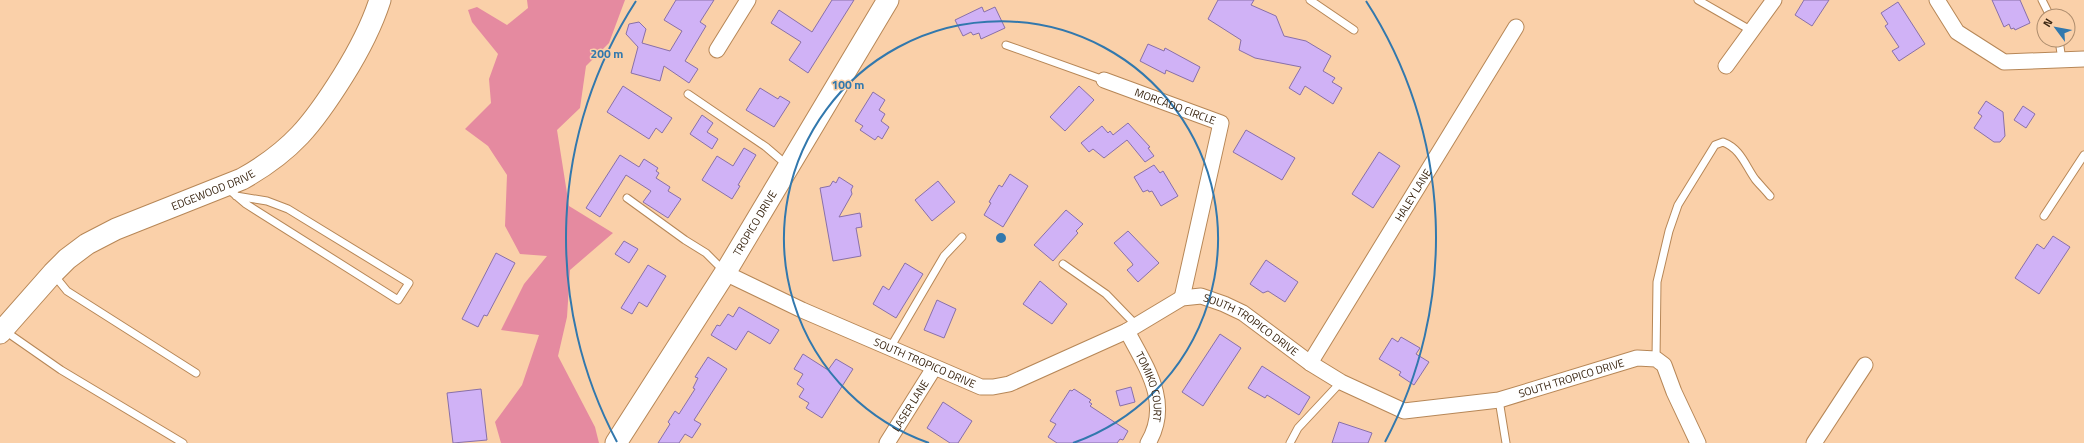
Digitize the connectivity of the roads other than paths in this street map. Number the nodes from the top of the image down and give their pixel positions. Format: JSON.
{"nodes":[{"id":1,"x":380,"y":0,"type":"edge"},
{"id":2,"x":748,"y":0,"type":"edge"},
{"id":3,"x":888,"y":0,"type":"edge"},
{"id":4,"x":1310,"y":0,"type":"edge"},
{"id":5,"x":1698,"y":0,"type":"edge"},
{"id":6,"x":1774,"y":0,"type":"edge"},
{"id":7,"x":1937,"y":0,"type":"edge"},
{"id":8,"x":1516,"y":27,"type":"dead end"},
{"id":9,"x":1354,"y":30,"type":"dead end"},
{"id":10,"x":1752,"y":31,"type":"junction"},
{"id":11,"x":1006,"y":45,"type":"dead end"},
{"id":12,"x":2060,"y":48,"type":"edge"},
{"id":13,"x":717,"y":50,"type":"dead end"},
{"id":14,"x":2084,"y":59,"type":"edge"},
{"id":15,"x":2062,"y":60,"type":"junction"},
{"id":16,"x":1726,"y":66,"type":"dead end"},
{"id":17,"x":1104,"y":80,"type":"joint"},
{"id":18,"x":688,"y":94,"type":"dead end"},
{"id":19,"x":2084,"y":155,"type":"edge"},
{"id":20,"x":789,"y":166,"type":"junction"},
{"id":21,"x":230,"y":191,"type":"junction"},
{"id":22,"x":1770,"y":196,"type":"dead end"},
{"id":23,"x":626,"y":198,"type":"dead end"},
{"id":24,"x":2044,"y":216,"type":"dead end"},
{"id":25,"x":962,"y":237,"type":"dead end"},
{"id":26,"x":1063,"y":264,"type":"dead end"},
{"id":27,"x":53,"y":273,"type":"junction"},
{"id":28,"x":725,"y":273,"type":"junction"},
{"id":29,"x":1182,"y":298,"type":"junction"},
{"id":30,"x":1132,"y":329,"type":"junction"},
{"id":31,"x":2,"y":331,"type":"edge"},
{"id":32,"x":890,"y":348,"type":"junction"},
{"id":33,"x":1656,"y":359,"type":"junction"},
{"id":34,"x":1310,"y":363,"type":"junction"},
{"id":35,"x":1865,"y":365,"type":"dead end"},
{"id":36,"x":934,"y":368,"type":"junction"},
{"id":37,"x":196,"y":373,"type":"dead end"},
{"id":38,"x":1341,"y":382,"type":"junction"},
{"id":39,"x":1499,"y":400,"type":"junction"},
{"id":40,"x":183,"y":443,"type":"edge"},
{"id":41,"x":616,"y":443,"type":"edge"},
{"id":42,"x":887,"y":443,"type":"edge"},
{"id":43,"x":1148,"y":443,"type":"edge"},
{"id":44,"x":1290,"y":443,"type":"edge"},
{"id":45,"x":1506,"y":443,"type":"edge"},
{"id":46,"x":1698,"y":443,"type":"edge"},
{"id":47,"x":1814,"y":443,"type":"edge"}],
"edges":[{"from":1,"to":21,"type":"street","name":"EDGEWOOD DRIVE"},
{"from":2,"to":13,"type":"street"},
{"from":3,"to":20,"type":"street","name":"TROPICO DRIVE"},
{"from":4,"to":9,"type":"lane"},
{"from":5,"to":10,"type":"lane"},
{"from":6,"to":10,"type":"street"},
{"from":7,"to":15,"type":"street"},
{"from":8,"to":34,"type":"street","name":"HALEY LANE"},
{"from":10,"to":16,"type":"street"},
{"from":11,"to":17,"type":"lane","name":"MORCADO CIRCLE"},
{"from":12,"to":15,"type":"lane"},
{"from":14,"to":15,"type":"street"},
{"from":17,"to":29,"type":"street","name":"MORCADO CIRCLE"},
{"from":18,"to":20,"type":"lane"},
{"from":19,"to":24,"type":"lane"},
{"from":20,"to":28,"type":"street","name":"TROPICO DRIVE"},
{"from":21,"to":21,"type":"lane"},
{"from":21,"to":27,"type":"street","name":"EDGEWOOD DRIVE"},
{"from":22,"to":33,"type":"lane"},
{"from":23,"to":28,"type":"lane"},
{"from":25,"to":32,"type":"lane"},
{"from":26,"to":30,"type":"lane"},
{"from":27,"to":31,"type":"street","name":"EDGEWOOD DRIVE"},
{"from":27,"to":37,"type":"lane"},
{"from":28,"to":32,"type":"street","name":"SOUTH TROPICO DRIVE"},
{"from":28,"to":41,"type":"street","name":"TROPICO DRIVE"},
{"from":29,"to":30,"type":"street","name":"SOUTH TROPICO DRIVE"},
{"from":29,"to":34,"type":"street","name":"SOUTH TROPICO DRIVE"},
{"from":30,"to":36,"type":"street","name":"SOUTH TROPICO DRIVE"},
{"from":30,"to":43,"type":"street","name":"TOMIKO COURT"},
{"from":31,"to":40,"type":"lane"},
{"from":32,"to":36,"type":"street","name":"SOUTH TROPICO DRIVE"},
{"from":33,"to":39,"type":"street","name":"SOUTH TROPICO DRIVE"},
{"from":33,"to":46,"type":"street"},
{"from":34,"to":38,"type":"street","name":"SOUTH TROPICO DRIVE"},
{"from":35,"to":47,"type":"street"},
{"from":36,"to":42,"type":"street","name":"LASER LANE"},
{"from":38,"to":39,"type":"street","name":"SOUTH TROPICO DRIVE"},
{"from":38,"to":44,"type":"lane"},
{"from":39,"to":45,"type":"lane"}]}
